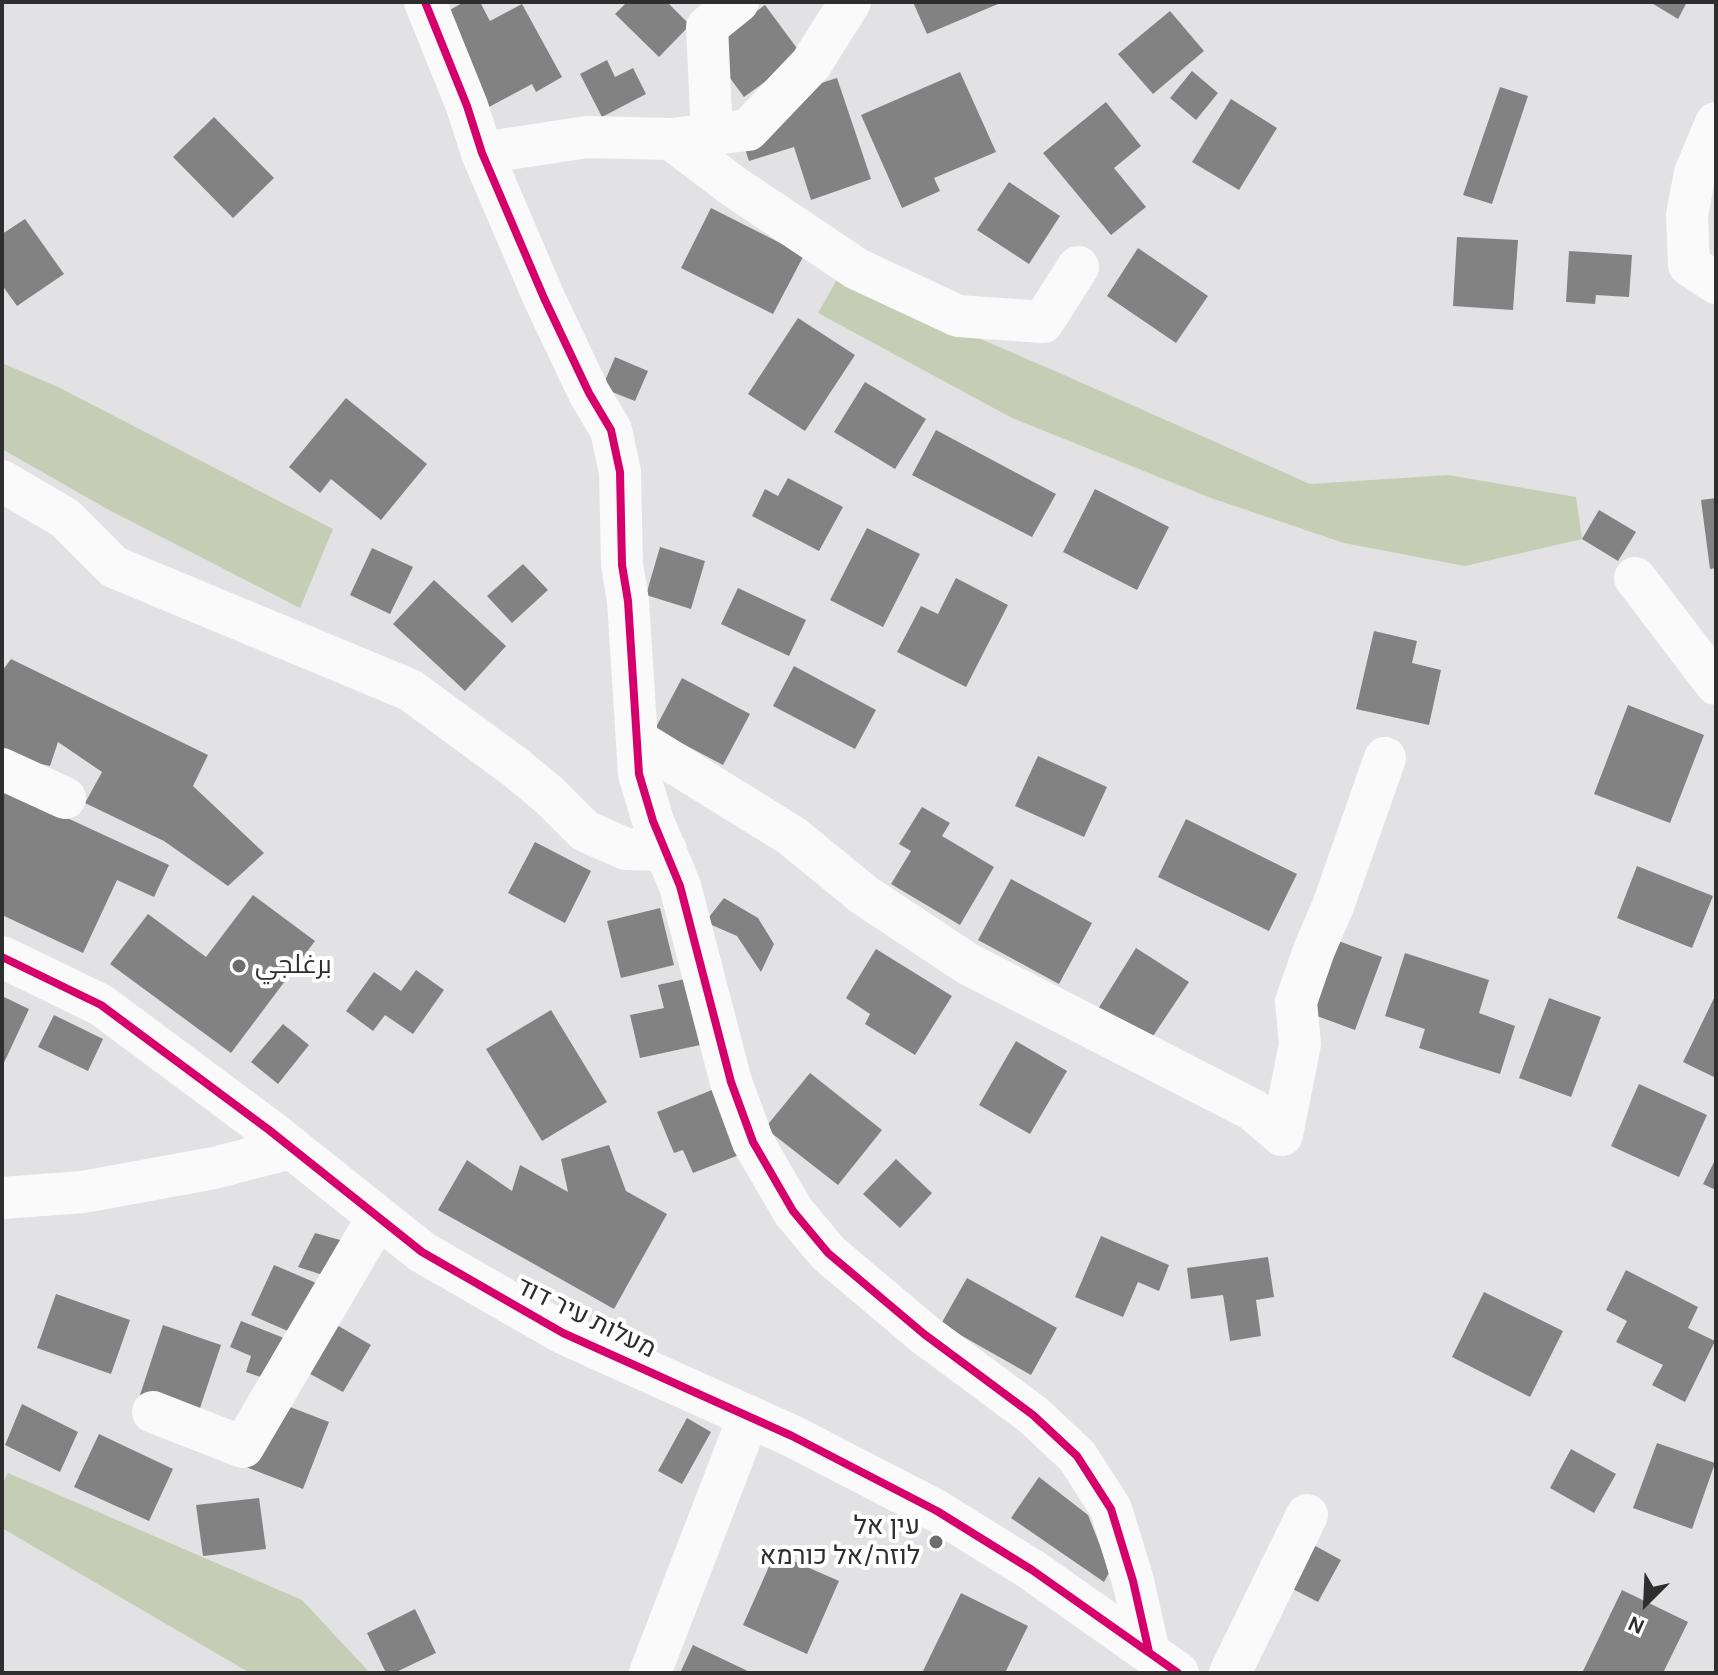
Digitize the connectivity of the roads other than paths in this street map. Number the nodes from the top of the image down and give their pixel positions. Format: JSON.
{"nodes":[{"id":1,"x":425,"y":2,"type":"edge"},
{"id":2,"x":850,"y":2,"type":"edge"},
{"id":3,"x":710,"y":10,"type":"edge"},
{"id":4,"x":1716,"y":123,"type":"edge"},
{"id":5,"x":712,"y":134,"type":"junction"},
{"id":6,"x":671,"y":139,"type":"junction"},
{"id":7,"x":482,"y":153,"type":"junction"},
{"id":8,"x":1078,"y":267,"type":"dead end"},
{"id":9,"x":1716,"y":283,"type":"edge"},
{"id":10,"x":2,"y":481,"type":"edge"},
{"id":11,"x":1635,"y":578,"type":"dead end"},
{"id":12,"x":1716,"y":684,"type":"edge"},
{"id":13,"x":637,"y":740,"type":"junction"},
{"id":14,"x":1385,"y":758,"type":"dead end"},
{"id":15,"x":2,"y":769,"type":"edge"},
{"id":16,"x":65,"y":798,"type":"dead end"},
{"id":17,"x":666,"y":850,"type":"junction"},
{"id":18,"x":2,"y":957,"type":"edge"},
{"id":19,"x":291,"y":1148,"type":"junction"},
{"id":20,"x":2,"y":1198,"type":"edge"},
{"id":21,"x":378,"y":1217,"type":"junction"},
{"id":22,"x":153,"y":1412,"type":"dead end"},
{"id":23,"x":749,"y":1416,"type":"junction"},
{"id":24,"x":1307,"y":1515,"type":"dead end"},
{"id":25,"x":1164,"y":1663,"type":"edge"},
{"id":26,"x":650,"y":1673,"type":"edge"},
{"id":27,"x":1230,"y":1673,"type":"edge"}],
"edges":[{"from":1,"to":7,"type":"street"},
{"from":2,"to":5,"type":"street"},
{"from":3,"to":5,"type":"street"},
{"from":4,"to":9,"type":"street"},
{"from":5,"to":6,"type":"street"},
{"from":6,"to":7,"type":"street"},
{"from":6,"to":8,"type":"street"},
{"from":7,"to":13,"type":"street"},
{"from":10,"to":17,"type":"street"},
{"from":11,"to":12,"type":"street"},
{"from":13,"to":14,"type":"street"},
{"from":13,"to":17,"type":"street"},
{"from":15,"to":16,"type":"street"},
{"from":17,"to":25,"type":"street"},
{"from":18,"to":19,"type":"street","name":"מעלות עיר דוד"},
{"from":19,"to":20,"type":"street"},
{"from":19,"to":21,"type":"street","name":"מעלות עיר דוד"},
{"from":21,"to":22,"type":"street"},
{"from":21,"to":23,"type":"street","name":"מעלות עיר דוד"},
{"from":23,"to":25,"type":"street","name":"מעלות עיר דוד"},
{"from":23,"to":26,"type":"street"},
{"from":24,"to":27,"type":"street"}]}
